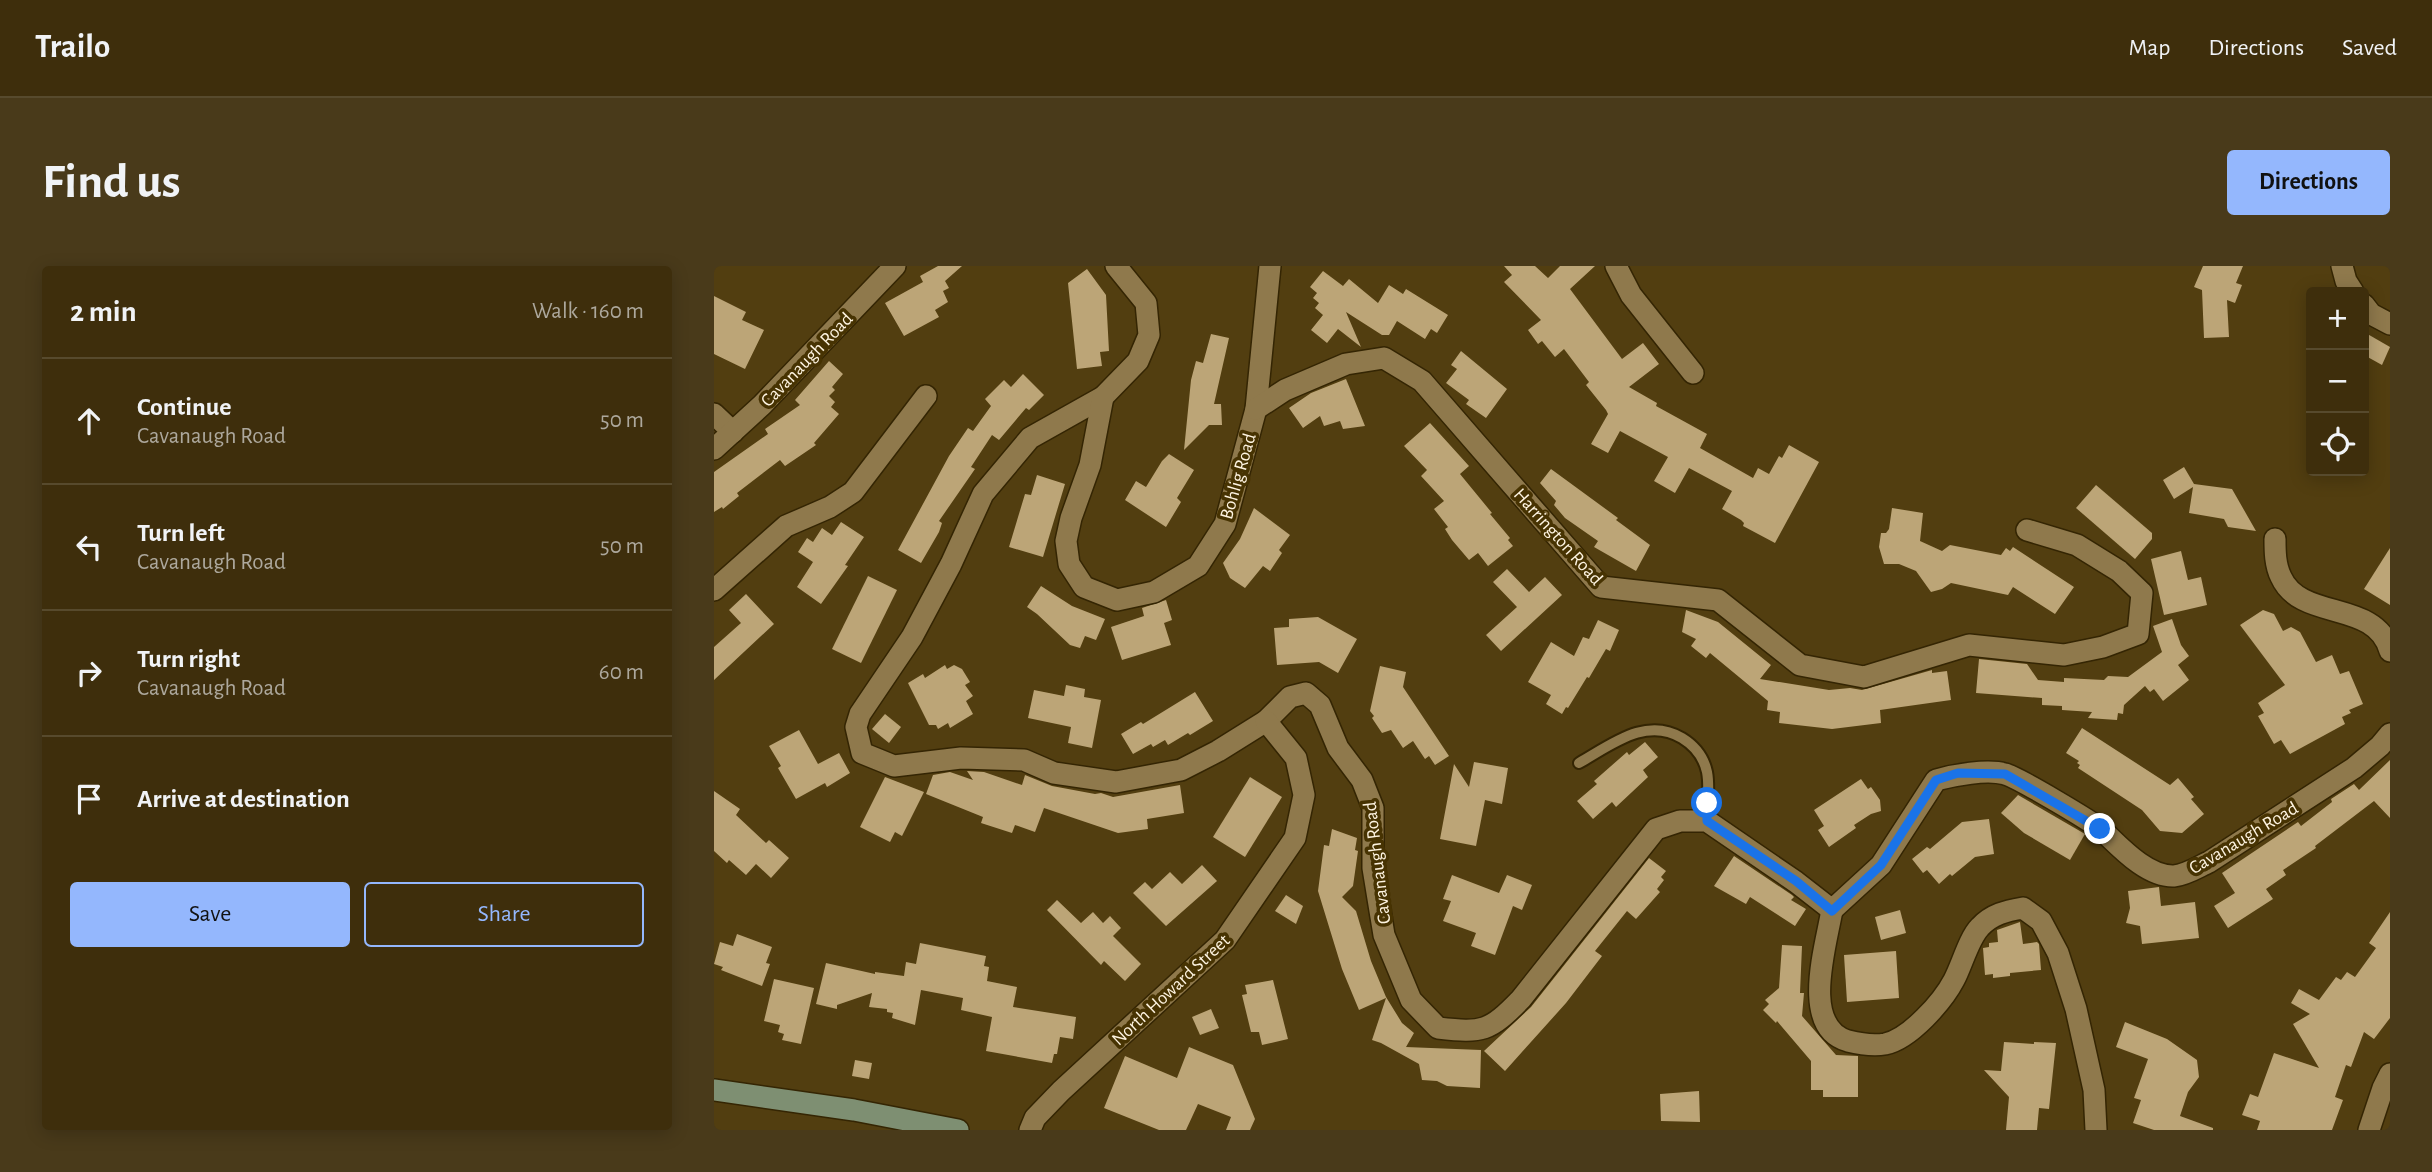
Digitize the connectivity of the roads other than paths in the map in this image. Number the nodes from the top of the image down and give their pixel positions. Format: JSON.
{"nodes":[{"id":1,"x":895,"y":266,"type":"edge"},
{"id":2,"x":1116,"y":266,"type":"edge"},
{"id":3,"x":1270,"y":266,"type":"edge"},
{"id":4,"x":1616,"y":266,"type":"edge"},
{"id":5,"x":2342,"y":266,"type":"edge"},
{"id":6,"x":2350,"y":287,"type":"edge"},
{"id":7,"x":2369,"y":311,"type":"edge"},
{"id":8,"x":2390,"y":324,"type":"edge"},
{"id":9,"x":1693,"y":373,"type":"dead end"},
{"id":10,"x":926,"y":396,"type":"dead end"},
{"id":11,"x":1102,"y":397,"type":"junction"},
{"id":12,"x":1256,"y":409,"type":"junction"},
{"id":13,"x":714,"y":414,"type":"edge"},
{"id":14,"x":733,"y":432,"type":"junction"},
{"id":15,"x":714,"y":449,"type":"edge"},
{"id":16,"x":2027,"y":530,"type":"dead end"},
{"id":17,"x":2275,"y":539,"type":"dead end"},
{"id":18,"x":714,"y":590,"type":"edge"},
{"id":19,"x":2390,"y":651,"type":"edge"},
{"id":20,"x":1266,"y":721,"type":"junction"},
{"id":21,"x":2390,"y":734,"type":"edge"},
{"id":22,"x":1579,"y":763,"type":"dead end"},
{"id":23,"x":1707,"y":821,"type":"junction"},
{"id":24,"x":1832,"y":911,"type":"junction"},
{"id":25,"x":2390,"y":1074,"type":"edge"},
{"id":26,"x":714,"y":1090,"type":"edge"},
{"id":27,"x":958,"y":1130,"type":"edge"},
{"id":28,"x":1030,"y":1130,"type":"edge"},
{"id":29,"x":2096,"y":1130,"type":"edge"},
{"id":30,"x":2369,"y":1130,"type":"edge"}],
"edges":[{"from":1,"to":14,"type":"street","name":"Cavanaugh Road"},
{"from":2,"to":11,"type":"street","name":"Cavanaugh Road"},
{"from":3,"to":12,"type":"street","name":"Bohlig Road"},
{"from":4,"to":9,"type":"street"},
{"from":5,"to":6,"type":"street"},
{"from":7,"to":8,"type":"street"},
{"from":10,"to":18,"type":"street"},
{"from":11,"to":12,"type":"street","name":"Bohlig Road"},
{"from":11,"to":20,"type":"street","name":"Cavanaugh Road"},
{"from":12,"to":16,"type":"street","name":"Harrington Road"},
{"from":13,"to":14,"type":"street"},
{"from":14,"to":15,"type":"street","name":"Cavanaugh Road"},
{"from":17,"to":19,"type":"street"},
{"from":20,"to":23,"type":"street","name":"Cavanaugh Road"},
{"from":20,"to":28,"type":"street","name":"North Howard Street"},
{"from":21,"to":24,"type":"street","name":"Cavanaugh Road"},
{"from":22,"to":23,"type":"lane"},
{"from":23,"to":24,"type":"street"},
{"from":24,"to":29,"type":"street"},
{"from":25,"to":30,"type":"street"},
{"from":26,"to":27,"type":"street"}]}
